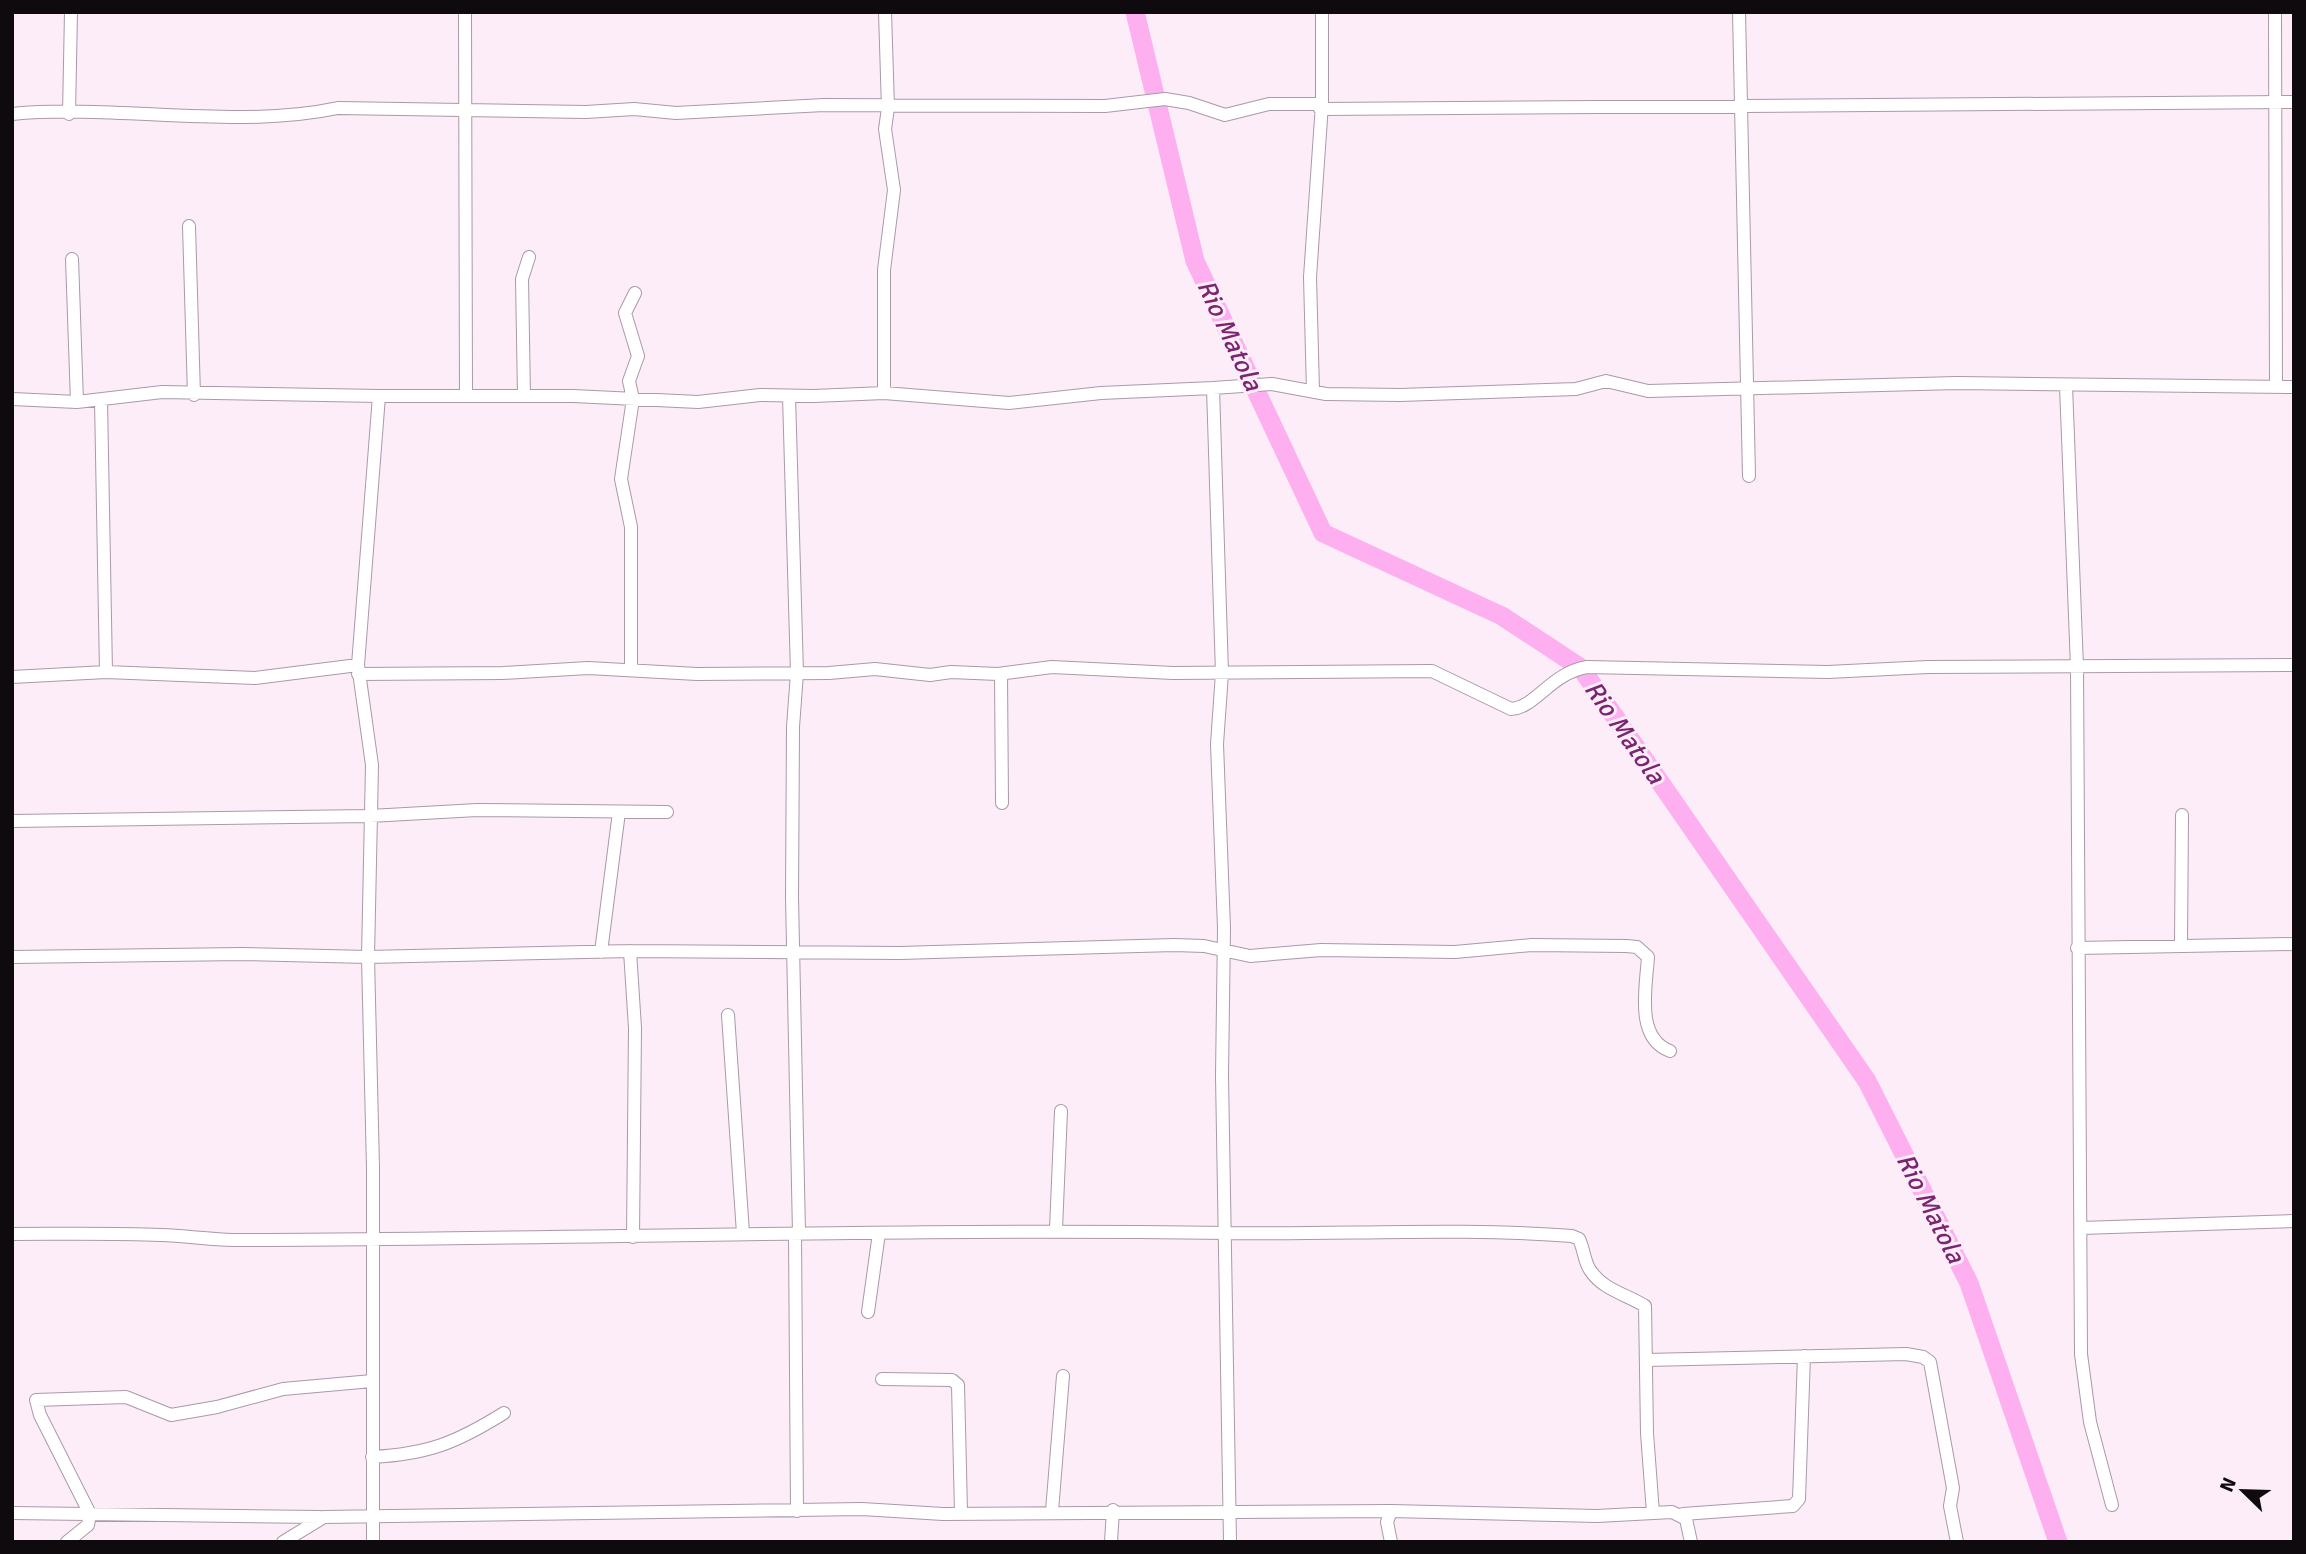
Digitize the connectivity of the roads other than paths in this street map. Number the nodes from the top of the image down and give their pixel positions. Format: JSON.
{"nodes":[{"id":1,"x":71,"y":12,"type":"edge"},
{"id":2,"x":465,"y":12,"type":"edge"},
{"id":3,"x":885,"y":12,"type":"edge"},
{"id":4,"x":1322,"y":12,"type":"edge"},
{"id":5,"x":1739,"y":12,"type":"edge"},
{"id":6,"x":2274,"y":12,"type":"edge"},
{"id":7,"x":2275,"y":102,"type":"junction"},
{"id":8,"x":2294,"y":102,"type":"edge"},
{"id":9,"x":1321,"y":106,"type":"junction"},
{"id":10,"x":888,"y":107,"type":"junction"},
{"id":11,"x":1744,"y":107,"type":"junction"},
{"id":12,"x":464,"y":111,"type":"junction"},
{"id":13,"x":12,"y":114,"type":"edge"},
{"id":14,"x":69,"y":114,"type":"junction"},
{"id":15,"x":189,"y":226,"type":"dead end"},
{"id":16,"x":529,"y":257,"type":"dead end"},
{"id":17,"x":72,"y":259,"type":"dead end"},
{"id":18,"x":635,"y":293,"type":"dead end"},
{"id":19,"x":2066,"y":386,"type":"junction"},
{"id":20,"x":2276,"y":387,"type":"junction"},
{"id":21,"x":2294,"y":387,"type":"edge"},
{"id":22,"x":1213,"y":388,"type":"junction"},
{"id":23,"x":1745,"y":389,"type":"junction"},
{"id":24,"x":1313,"y":391,"type":"junction"},
{"id":25,"x":884,"y":393,"type":"junction"},
{"id":26,"x":194,"y":395,"type":"junction"},
{"id":27,"x":379,"y":396,"type":"junction"},
{"id":28,"x":466,"y":396,"type":"junction"},
{"id":29,"x":524,"y":396,"type":"junction"},
{"id":30,"x":789,"y":396,"type":"junction"},
{"id":31,"x":12,"y":399,"type":"edge"},
{"id":32,"x":633,"y":399,"type":"junction"},
{"id":33,"x":102,"y":400,"type":"junction"},
{"id":34,"x":77,"y":402,"type":"junction"},
{"id":35,"x":1749,"y":476,"type":"dead end"},
{"id":36,"x":2294,"y":665,"type":"edge"},
{"id":37,"x":2077,"y":667,"type":"junction"},
{"id":38,"x":358,"y":670,"type":"junction"},
{"id":39,"x":631,"y":670,"type":"junction"},
{"id":40,"x":106,"y":672,"type":"junction"},
{"id":41,"x":797,"y":673,"type":"junction"},
{"id":42,"x":1222,"y":673,"type":"junction"},
{"id":43,"x":1000,"y":674,"type":"junction"},
{"id":44,"x":376,"y":676,"type":"junction"},
{"id":45,"x":12,"y":677,"type":"edge"},
{"id":46,"x":360,"y":689,"type":"junction"},
{"id":47,"x":1002,"y":803,"type":"dead end"},
{"id":48,"x":619,"y":812,"type":"junction"},
{"id":49,"x":667,"y":812,"type":"dead end"},
{"id":50,"x":2182,"y":814,"type":"dead end"},
{"id":51,"x":370,"y":816,"type":"junction"},
{"id":52,"x":12,"y":821,"type":"edge"},
{"id":53,"x":2181,"y":944,"type":"junction"},
{"id":54,"x":2294,"y":944,"type":"edge"},
{"id":55,"x":2077,"y":948,"type":"junction"},
{"id":56,"x":1224,"y":950,"type":"junction"},
{"id":57,"x":630,"y":951,"type":"junction"},
{"id":58,"x":601,"y":952,"type":"junction"},
{"id":59,"x":794,"y":953,"type":"junction"},
{"id":60,"x":12,"y":957,"type":"edge"},
{"id":61,"x":368,"y":957,"type":"junction"},
{"id":62,"x":728,"y":1015,"type":"dead end"},
{"id":63,"x":1670,"y":1051,"type":"dead end"},
{"id":64,"x":1061,"y":1111,"type":"dead end"},
{"id":65,"x":2294,"y":1221,"type":"edge"},
{"id":66,"x":2081,"y":1228,"type":"junction"},
{"id":67,"x":1056,"y":1229,"type":"junction"},
{"id":68,"x":743,"y":1233,"type":"junction"},
{"id":69,"x":797,"y":1233,"type":"junction"},
{"id":70,"x":879,"y":1233,"type":"junction"},
{"id":71,"x":1226,"y":1233,"type":"junction"},
{"id":72,"x":12,"y":1234,"type":"edge"},
{"id":73,"x":633,"y":1237,"type":"junction"},
{"id":74,"x":371,"y":1239,"type":"junction"},
{"id":75,"x":868,"y":1312,"type":"dead end"},
{"id":76,"x":1804,"y":1356,"type":"junction"},
{"id":77,"x":1646,"y":1360,"type":"junction"},
{"id":78,"x":1063,"y":1377,"type":"dead end"},
{"id":79,"x":882,"y":1378,"type":"dead end"},
{"id":80,"x":372,"y":1381,"type":"junction"},
{"id":81,"x":504,"y":1413,"type":"dead end"},
{"id":82,"x":372,"y":1457,"type":"junction"},
{"id":83,"x":2112,"y":1505,"type":"dead end"},
{"id":84,"x":1113,"y":1510,"type":"junction"},
{"id":85,"x":797,"y":1511,"type":"junction"},
{"id":86,"x":1052,"y":1511,"type":"junction"},
{"id":87,"x":961,"y":1512,"type":"junction"},
{"id":88,"x":12,"y":1513,"type":"edge"},
{"id":89,"x":1229,"y":1513,"type":"junction"},
{"id":90,"x":1653,"y":1513,"type":"junction"},
{"id":91,"x":90,"y":1514,"type":"junction"},
{"id":92,"x":1683,"y":1514,"type":"junction"},
{"id":93,"x":1389,"y":1516,"type":"junction"},
{"id":94,"x":324,"y":1517,"type":"junction"},
{"id":95,"x":373,"y":1518,"type":"junction"},
{"id":96,"x":67,"y":1542,"type":"edge"},
{"id":97,"x":283,"y":1542,"type":"edge"},
{"id":98,"x":373,"y":1542,"type":"edge"},
{"id":99,"x":1111,"y":1542,"type":"edge"},
{"id":100,"x":1230,"y":1542,"type":"edge"},
{"id":101,"x":1391,"y":1542,"type":"edge"},
{"id":102,"x":1691,"y":1542,"type":"edge"},
{"id":103,"x":1957,"y":1542,"type":"edge"}],
"edges":[{"from":1,"to":14,"type":"street"},
{"from":2,"to":12,"type":"street"},
{"from":3,"to":10,"type":"street"},
{"from":4,"to":9,"type":"street"},
{"from":5,"to":11,"type":"street"},
{"from":6,"to":7,"type":"street"},
{"from":7,"to":8,"type":"street"},
{"from":7,"to":11,"type":"street"},
{"from":7,"to":20,"type":"street"},
{"from":9,"to":10,"type":"street"},
{"from":9,"to":11,"type":"street"},
{"from":9,"to":24,"type":"street"},
{"from":10,"to":12,"type":"street"},
{"from":10,"to":25,"type":"street"},
{"from":11,"to":23,"type":"street"},
{"from":12,"to":14,"type":"street"},
{"from":12,"to":28,"type":"street"},
{"from":13,"to":14,"type":"street"},
{"from":15,"to":26,"type":"street"},
{"from":16,"to":29,"type":"street"},
{"from":17,"to":34,"type":"street"},
{"from":18,"to":32,"type":"street"},
{"from":19,"to":20,"type":"street"},
{"from":19,"to":23,"type":"street"},
{"from":19,"to":37,"type":"street"},
{"from":20,"to":21,"type":"street"},
{"from":22,"to":24,"type":"street"},
{"from":22,"to":25,"type":"street"},
{"from":22,"to":42,"type":"street"},
{"from":23,"to":24,"type":"street"},
{"from":23,"to":35,"type":"street"},
{"from":25,"to":30,"type":"street"},
{"from":26,"to":27,"type":"street"},
{"from":26,"to":33,"type":"street"},
{"from":27,"to":28,"type":"street"},
{"from":27,"to":38,"type":"street"},
{"from":28,"to":29,"type":"street"},
{"from":29,"to":32,"type":"street"},
{"from":30,"to":32,"type":"street"},
{"from":30,"to":41,"type":"street"},
{"from":31,"to":34,"type":"street"},
{"from":32,"to":39,"type":"street"},
{"from":33,"to":34,"type":"street"},
{"from":33,"to":40,"type":"street"},
{"from":36,"to":37,"type":"street"},
{"from":37,"to":42,"type":"street"},
{"from":37,"to":55,"type":"street"},
{"from":38,"to":40,"type":"street"},
{"from":38,"to":44,"type":"street"},
{"from":38,"to":46,"type":"street"},
{"from":39,"to":41,"type":"street"},
{"from":39,"to":44,"type":"street"},
{"from":40,"to":45,"type":"street"},
{"from":41,"to":43,"type":"street"},
{"from":41,"to":59,"type":"street"},
{"from":42,"to":43,"type":"street"},
{"from":42,"to":56,"type":"street"},
{"from":43,"to":47,"type":"street"},
{"from":44,"to":46,"type":"street"},
{"from":46,"to":51,"type":"street"},
{"from":48,"to":49,"type":"street"},
{"from":48,"to":51,"type":"street"},
{"from":48,"to":58,"type":"street"},
{"from":50,"to":53,"type":"street"},
{"from":51,"to":52,"type":"street"},
{"from":51,"to":61,"type":"street"},
{"from":53,"to":54,"type":"street"},
{"from":53,"to":55,"type":"street"},
{"from":55,"to":66,"type":"street"},
{"from":56,"to":59,"type":"street"},
{"from":56,"to":63,"type":"street"},
{"from":56,"to":71,"type":"street"},
{"from":57,"to":58,"type":"street"},
{"from":57,"to":59,"type":"street"},
{"from":57,"to":73,"type":"street"},
{"from":58,"to":61,"type":"street"},
{"from":59,"to":69,"type":"street"},
{"from":60,"to":61,"type":"street"},
{"from":61,"to":74,"type":"street"},
{"from":62,"to":68,"type":"street"},
{"from":64,"to":67,"type":"street"},
{"from":65,"to":66,"type":"street"},
{"from":66,"to":83,"type":"street"},
{"from":67,"to":70,"type":"street"},
{"from":67,"to":71,"type":"street"},
{"from":68,"to":69,"type":"street"},
{"from":68,"to":73,"type":"street"},
{"from":69,"to":70,"type":"street"},
{"from":69,"to":85,"type":"street"},
{"from":70,"to":75,"type":"street"},
{"from":71,"to":77,"type":"street"},
{"from":71,"to":89,"type":"street"},
{"from":72,"to":74,"type":"street"},
{"from":73,"to":74,"type":"street"},
{"from":74,"to":80,"type":"street"},
{"from":76,"to":77,"type":"street"},
{"from":76,"to":92,"type":"street"},
{"from":76,"to":103,"type":"street"},
{"from":77,"to":90,"type":"street"},
{"from":78,"to":86,"type":"street"},
{"from":79,"to":87,"type":"street"},
{"from":80,"to":82,"type":"street"},
{"from":80,"to":91,"type":"street"},
{"from":81,"to":82,"type":"street"},
{"from":82,"to":95,"type":"street"},
{"from":84,"to":86,"type":"street"},
{"from":84,"to":89,"type":"street"},
{"from":84,"to":99,"type":"street"},
{"from":85,"to":87,"type":"street"},
{"from":85,"to":95,"type":"street"},
{"from":86,"to":87,"type":"street"},
{"from":88,"to":91,"type":"street"},
{"from":89,"to":93,"type":"street"},
{"from":89,"to":100,"type":"street"},
{"from":90,"to":92,"type":"street"},
{"from":90,"to":93,"type":"street"},
{"from":91,"to":94,"type":"street"},
{"from":91,"to":96,"type":"street"},
{"from":92,"to":102,"type":"street"},
{"from":93,"to":101,"type":"street"},
{"from":94,"to":95,"type":"street"},
{"from":94,"to":97,"type":"street"},
{"from":95,"to":98,"type":"street"}]}
